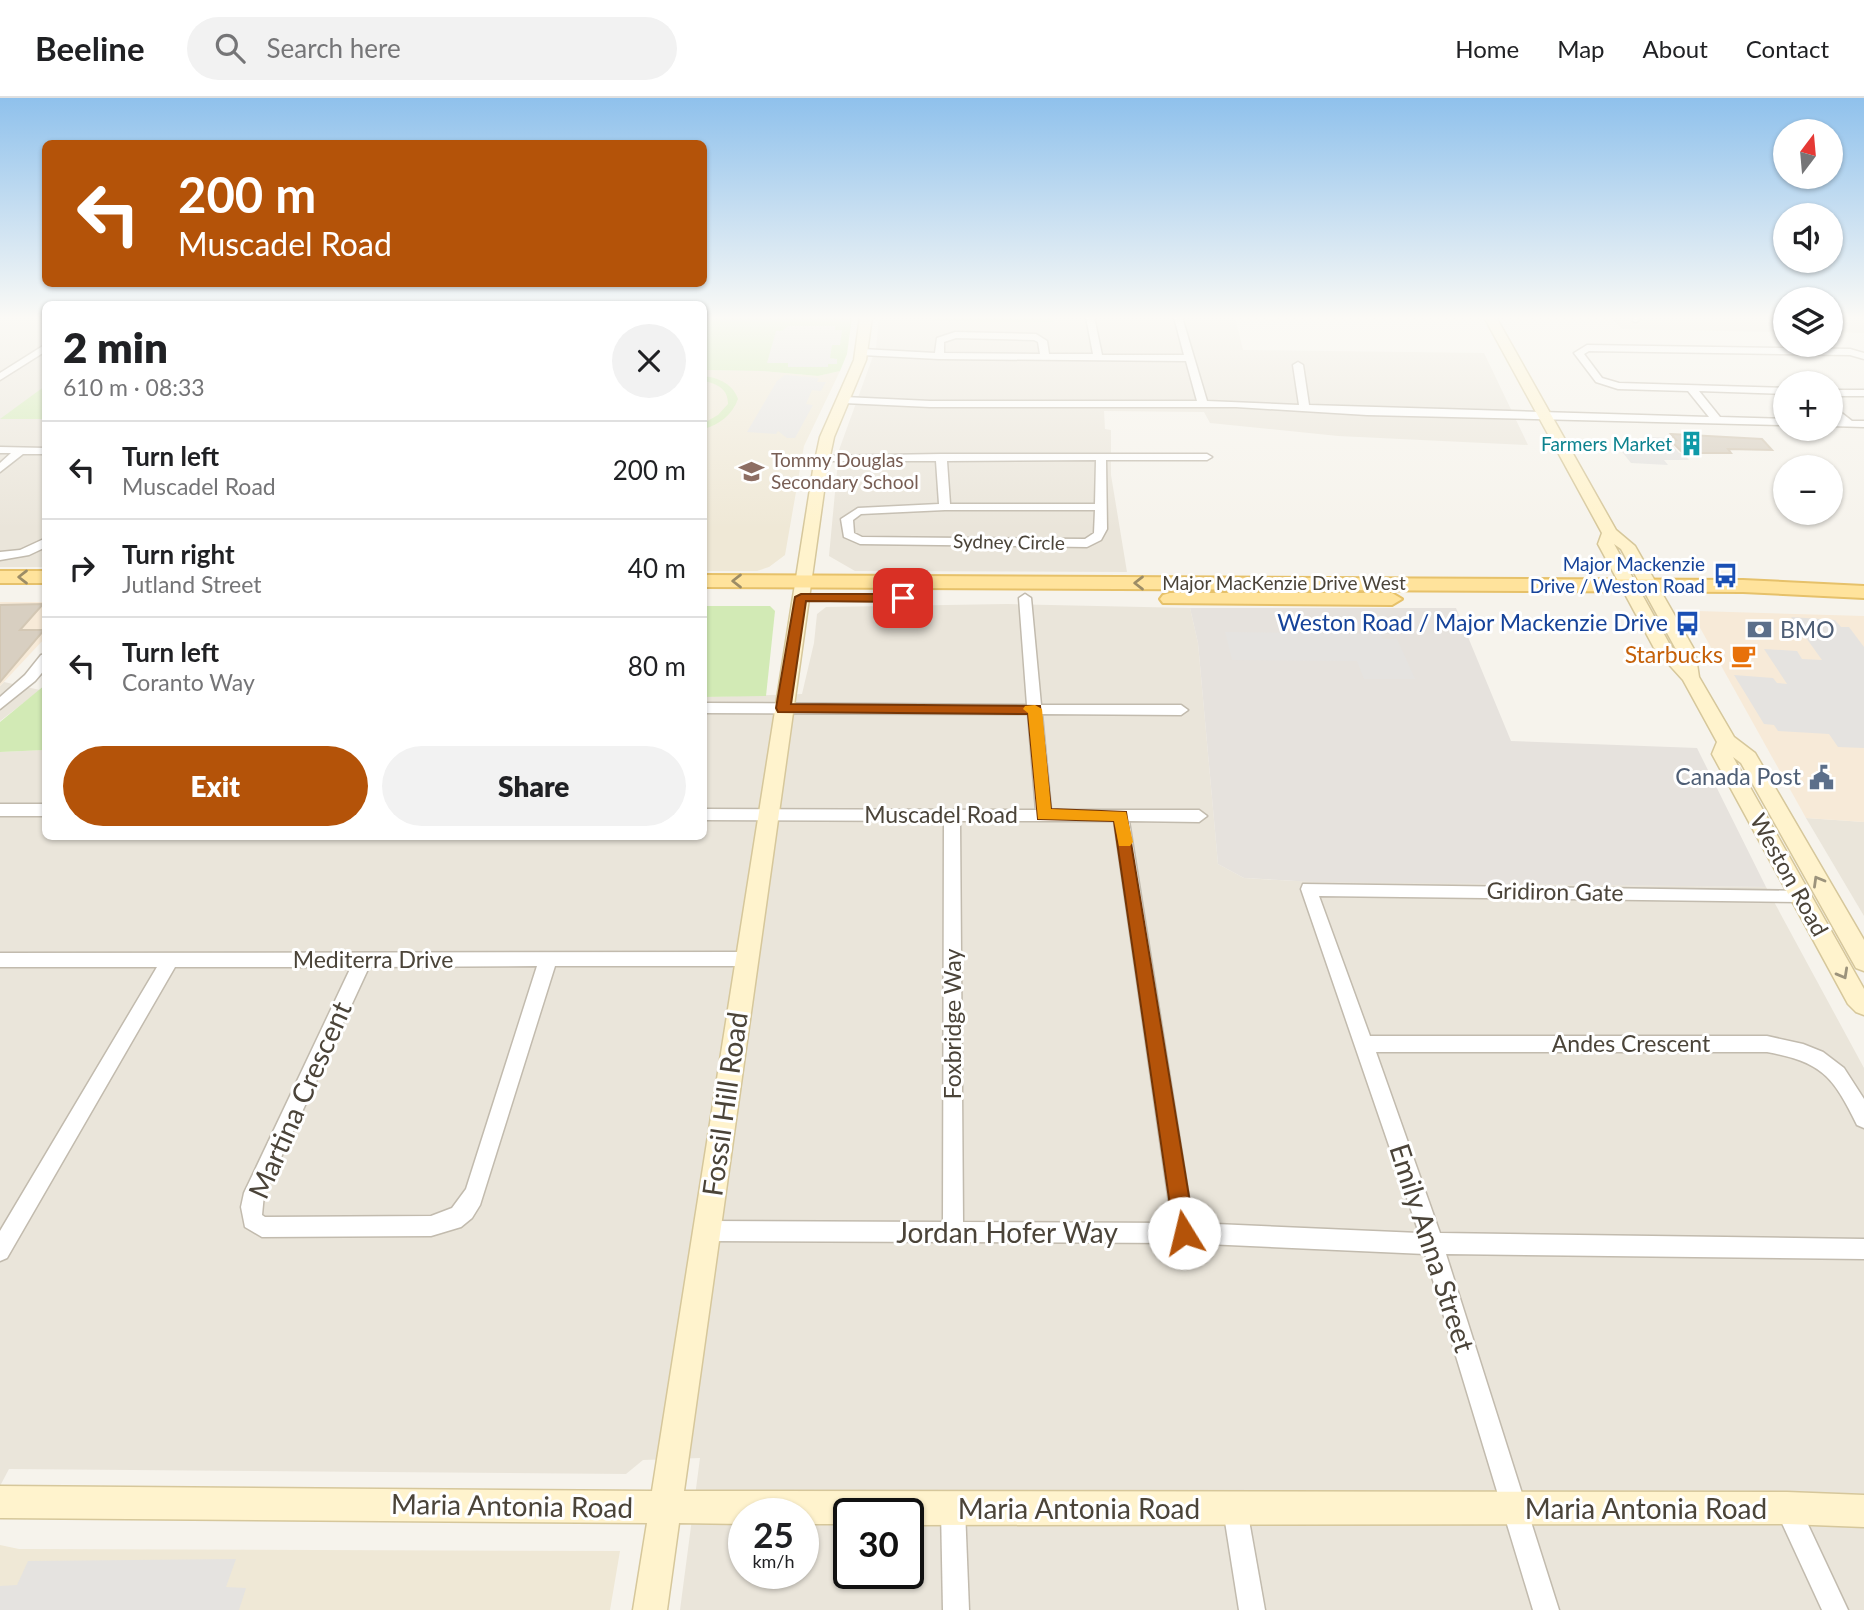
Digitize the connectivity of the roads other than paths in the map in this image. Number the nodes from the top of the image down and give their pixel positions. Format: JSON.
{"nodes":[{"id":1,"x":849,"y":388,"type":"edge"},
{"id":2,"x":1198,"y":388,"type":"edge"},
{"id":3,"x":1301,"y":388,"type":"edge"},
{"id":4,"x":1529,"y":388,"type":"edge"},
{"id":5,"x":1675,"y":388,"type":"edge"},
{"id":6,"x":1691,"y":388,"type":"junction"},
{"id":7,"x":1773,"y":391,"type":"edge"},
{"id":8,"x":1843,"y":393,"type":"edge"},
{"id":9,"x":1864,"y":393,"type":"edge"},
{"id":10,"x":844,"y":400,"type":"junction"},
{"id":11,"x":1203,"y":404,"type":"junction"},
{"id":12,"x":1304,"y":407,"type":"junction"},
{"id":13,"x":1544,"y":414,"type":"junction"},
{"id":14,"x":1843,"y":418,"type":"edge"},
{"id":15,"x":1717,"y":420,"type":"junction"},
{"id":16,"x":1773,"y":422,"type":"edge"},
{"id":17,"x":1843,"y":424,"type":"edge"},
{"id":18,"x":1850,"y":424,"type":"junction"},
{"id":19,"x":1864,"y":424,"type":"edge"},
{"id":20,"x":0,"y":450,"type":"edge"},
{"id":21,"x":22,"y":450,"type":"junction"},
{"id":22,"x":42,"y":451,"type":"edge"},
{"id":23,"x":941,"y":457,"type":"junction"},
{"id":24,"x":1101,"y":457,"type":"junction"},
{"id":25,"x":1207,"y":457,"type":"dead end"},
{"id":26,"x":822,"y":458,"type":"junction"},
{"id":27,"x":0,"y":469,"type":"edge"},
{"id":28,"x":1101,"y":506,"type":"junction"},
{"id":29,"x":944,"y":507,"type":"junction"},
{"id":30,"x":42,"y":543,"type":"edge"},
{"id":31,"x":0,"y":555,"type":"edge"},
{"id":32,"x":0,"y":577,"type":"edge"},
{"id":33,"x":42,"y":577,"type":"edge"},
{"id":34,"x":707,"y":581,"type":"edge"},
{"id":35,"x":803,"y":589,"type":"junction"},
{"id":36,"x":1643,"y":592,"type":"junction"},
{"id":37,"x":1864,"y":592,"type":"edge"},
{"id":38,"x":0,"y":593,"type":"edge"},
{"id":39,"x":42,"y":593,"type":"edge"},
{"id":40,"x":707,"y":597,"type":"edge"},
{"id":41,"x":1864,"y":603,"type":"edge"},
{"id":42,"x":1026,"y":604,"type":"junction"},
{"id":43,"x":42,"y":663,"type":"edge"},
{"id":44,"x":0,"y":704,"type":"edge"},
{"id":45,"x":707,"y":708,"type":"edge"},
{"id":46,"x":783,"y":708,"type":"junction"},
{"id":47,"x":1035,"y":709,"type":"junction"},
{"id":48,"x":1181,"y":710,"type":"dead end"},
{"id":49,"x":1727,"y":742,"type":"junction"},
{"id":50,"x":0,"y":810,"type":"edge"},
{"id":51,"x":42,"y":810,"type":"edge"},
{"id":52,"x":707,"y":814,"type":"edge"},
{"id":53,"x":767,"y":814,"type":"junction"},
{"id":54,"x":1044,"y":815,"type":"junction"},
{"id":55,"x":952,"y":816,"type":"junction"},
{"id":56,"x":1121,"y":816,"type":"junction"},
{"id":57,"x":1199,"y":816,"type":"dead end"},
{"id":58,"x":1309,"y":889,"type":"joint"},
{"id":59,"x":1801,"y":896,"type":"junction"},
{"id":60,"x":746,"y":959,"type":"junction"},
{"id":61,"x":0,"y":960,"type":"edge"},
{"id":62,"x":170,"y":960,"type":"junction"},
{"id":63,"x":363,"y":960,"type":"junction"},
{"id":64,"x":548,"y":960,"type":"junction"},
{"id":65,"x":1864,"y":961,"type":"edge"},
{"id":66,"x":1864,"y":1005,"type":"edge"},
{"id":67,"x":1363,"y":1044,"type":"junction"},
{"id":68,"x":1864,"y":1119,"type":"edge"},
{"id":69,"x":706,"y":1231,"type":"junction"},
{"id":70,"x":953,"y":1233,"type":"junction"},
{"id":71,"x":1184,"y":1233,"type":"junction"},
{"id":72,"x":1433,"y":1243,"type":"junction"},
{"id":73,"x":1864,"y":1249,"type":"edge"},
{"id":74,"x":0,"y":1251,"type":"edge"},
{"id":75,"x":0,"y":1502,"type":"edge"},
{"id":76,"x":666,"y":1507,"type":"junction"},
{"id":77,"x":1787,"y":1508,"type":"junction"},
{"id":78,"x":953,"y":1509,"type":"junction"},
{"id":79,"x":1235,"y":1509,"type":"junction"},
{"id":80,"x":1514,"y":1509,"type":"junction"},
{"id":81,"x":1864,"y":1511,"type":"edge"},
{"id":82,"x":650,"y":1610,"type":"edge"},
{"id":83,"x":956,"y":1610,"type":"edge"},
{"id":84,"x":1252,"y":1610,"type":"edge"},
{"id":85,"x":1546,"y":1610,"type":"edge"},
{"id":86,"x":1835,"y":1610,"type":"edge"}],
"edges":[{"from":1,"to":10,"type":"street","name":"Fossil Hill Road"},
{"from":2,"to":11,"type":"street"},
{"from":3,"to":12,"type":"street"},
{"from":4,"to":13,"type":"street","name":"Weston Road"},
{"from":5,"to":6,"type":"street"},
{"from":6,"to":7,"type":"street"},
{"from":6,"to":15,"type":"street"},
{"from":8,"to":9,"type":"street"},
{"from":10,"to":11,"type":"street"},
{"from":10,"to":26,"type":"street","name":"Fossil Hill Road"},
{"from":11,"to":12,"type":"street"},
{"from":12,"to":13,"type":"street"},
{"from":13,"to":15,"type":"street"},
{"from":13,"to":36,"type":"street","name":"Weston Road"},
{"from":14,"to":18,"type":"street"},
{"from":15,"to":16,"type":"street"},
{"from":17,"to":18,"type":"street"},
{"from":18,"to":19,"type":"street"},
{"from":20,"to":21,"type":"street"},
{"from":21,"to":22,"type":"street"},
{"from":21,"to":27,"type":"street"},
{"from":23,"to":24,"type":"street"},
{"from":23,"to":26,"type":"street"},
{"from":23,"to":29,"type":"street","name":"Sydney Circle"},
{"from":24,"to":25,"type":"street"},
{"from":24,"to":28,"type":"street"},
{"from":26,"to":35,"type":"street","name":"Fossil Hill Road"},
{"from":28,"to":29,"type":"street","name":"Sydney Circle"},
{"from":28,"to":29,"type":"street","name":"Sydney Circle"},
{"from":30,"to":31,"type":"street"},
{"from":33,"to":32,"type":"main road","one_way":true},
{"from":35,"to":34,"type":"main road","name":"Major MacKenzie Drive West","one_way":true},
{"from":36,"to":35,"type":"main road","name":"Major MacKenzie Drive West","one_way":true},
{"from":35,"to":40,"type":"main road","name":"Major MacKenzie Drive West"},
{"from":35,"to":42,"type":"main road","name":"Major MacKenzie Drive West"},
{"from":35,"to":46,"type":"street","name":"Fossil Hill Road"},
{"from":36,"to":37,"type":"main road","name":"Major MacKenzie Drive West"},
{"from":36,"to":41,"type":"main road","name":"Major MacKenzie Drive West"},
{"from":36,"to":42,"type":"main road","name":"Major MacKenzie Drive West"},
{"from":36,"to":49,"type":"street","name":"Weston Road"},
{"from":38,"to":39,"type":"main road"},
{"from":42,"to":47,"type":"street"},
{"from":43,"to":44,"type":"street"},
{"from":45,"to":46,"type":"street"},
{"from":46,"to":47,"type":"street"},
{"from":46,"to":53,"type":"street","name":"Fossil Hill Road"},
{"from":47,"to":48,"type":"street"},
{"from":47,"to":54,"type":"street"},
{"from":49,"to":59,"type":"street","name":"Weston Road"},
{"from":65,"to":49,"type":"street","name":"Weston Road","one_way":true},
{"from":50,"to":51,"type":"street"},
{"from":52,"to":53,"type":"street","name":"Muscadel Road"},
{"from":53,"to":55,"type":"street","name":"Muscadel Road"},
{"from":53,"to":60,"type":"street","name":"Fossil Hill Road"},
{"from":54,"to":55,"type":"street","name":"Muscadel Road"},
{"from":54,"to":56,"type":"street","name":"Muscadel Road"},
{"from":55,"to":70,"type":"street","name":"Foxbridge Way"},
{"from":56,"to":57,"type":"street","name":"Muscadel Road"},
{"from":56,"to":71,"type":"street"},
{"from":58,"to":59,"type":"street","name":"Gridiron Gate"},
{"from":58,"to":67,"type":"street","name":"Emily Anna Street"},
{"from":59,"to":66,"type":"street","name":"Weston Road","one_way":true},
{"from":60,"to":64,"type":"street","name":"Mediterra Drive"},
{"from":60,"to":69,"type":"street","name":"Fossil Hill Road"},
{"from":61,"to":62,"type":"street","name":"Mediterra Drive"},
{"from":62,"to":63,"type":"street","name":"Mediterra Drive"},
{"from":62,"to":74,"type":"street"},
{"from":63,"to":64,"type":"street","name":"Mediterra Drive"},
{"from":63,"to":64,"type":"street","name":"Martina Crescent"},
{"from":67,"to":68,"type":"street","name":"Andes Crescent"},
{"from":67,"to":72,"type":"street","name":"Emily Anna Street"},
{"from":69,"to":70,"type":"street","name":"Jordan Hofer Way"},
{"from":69,"to":76,"type":"street","name":"Fossil Hill Road"},
{"from":70,"to":71,"type":"street","name":"Jordan Hofer Way"},
{"from":71,"to":72,"type":"street","name":"Jordan Hofer Way"},
{"from":72,"to":73,"type":"street"},
{"from":72,"to":80,"type":"street","name":"Emily Anna Street"},
{"from":75,"to":76,"type":"street","name":"Maria Antonia Road"},
{"from":76,"to":78,"type":"street","name":"Maria Antonia Road"},
{"from":76,"to":82,"type":"street","name":"Fossil Hill Road"},
{"from":77,"to":80,"type":"street","name":"Maria Antonia Road"},
{"from":77,"to":81,"type":"street","name":"Maria Antonia Road"},
{"from":77,"to":86,"type":"street"},
{"from":78,"to":79,"type":"street","name":"Maria Antonia Road"},
{"from":78,"to":83,"type":"street"},
{"from":79,"to":80,"type":"street","name":"Maria Antonia Road"},
{"from":79,"to":84,"type":"street"},
{"from":80,"to":85,"type":"street","name":"Emily Anna Street"}]}
